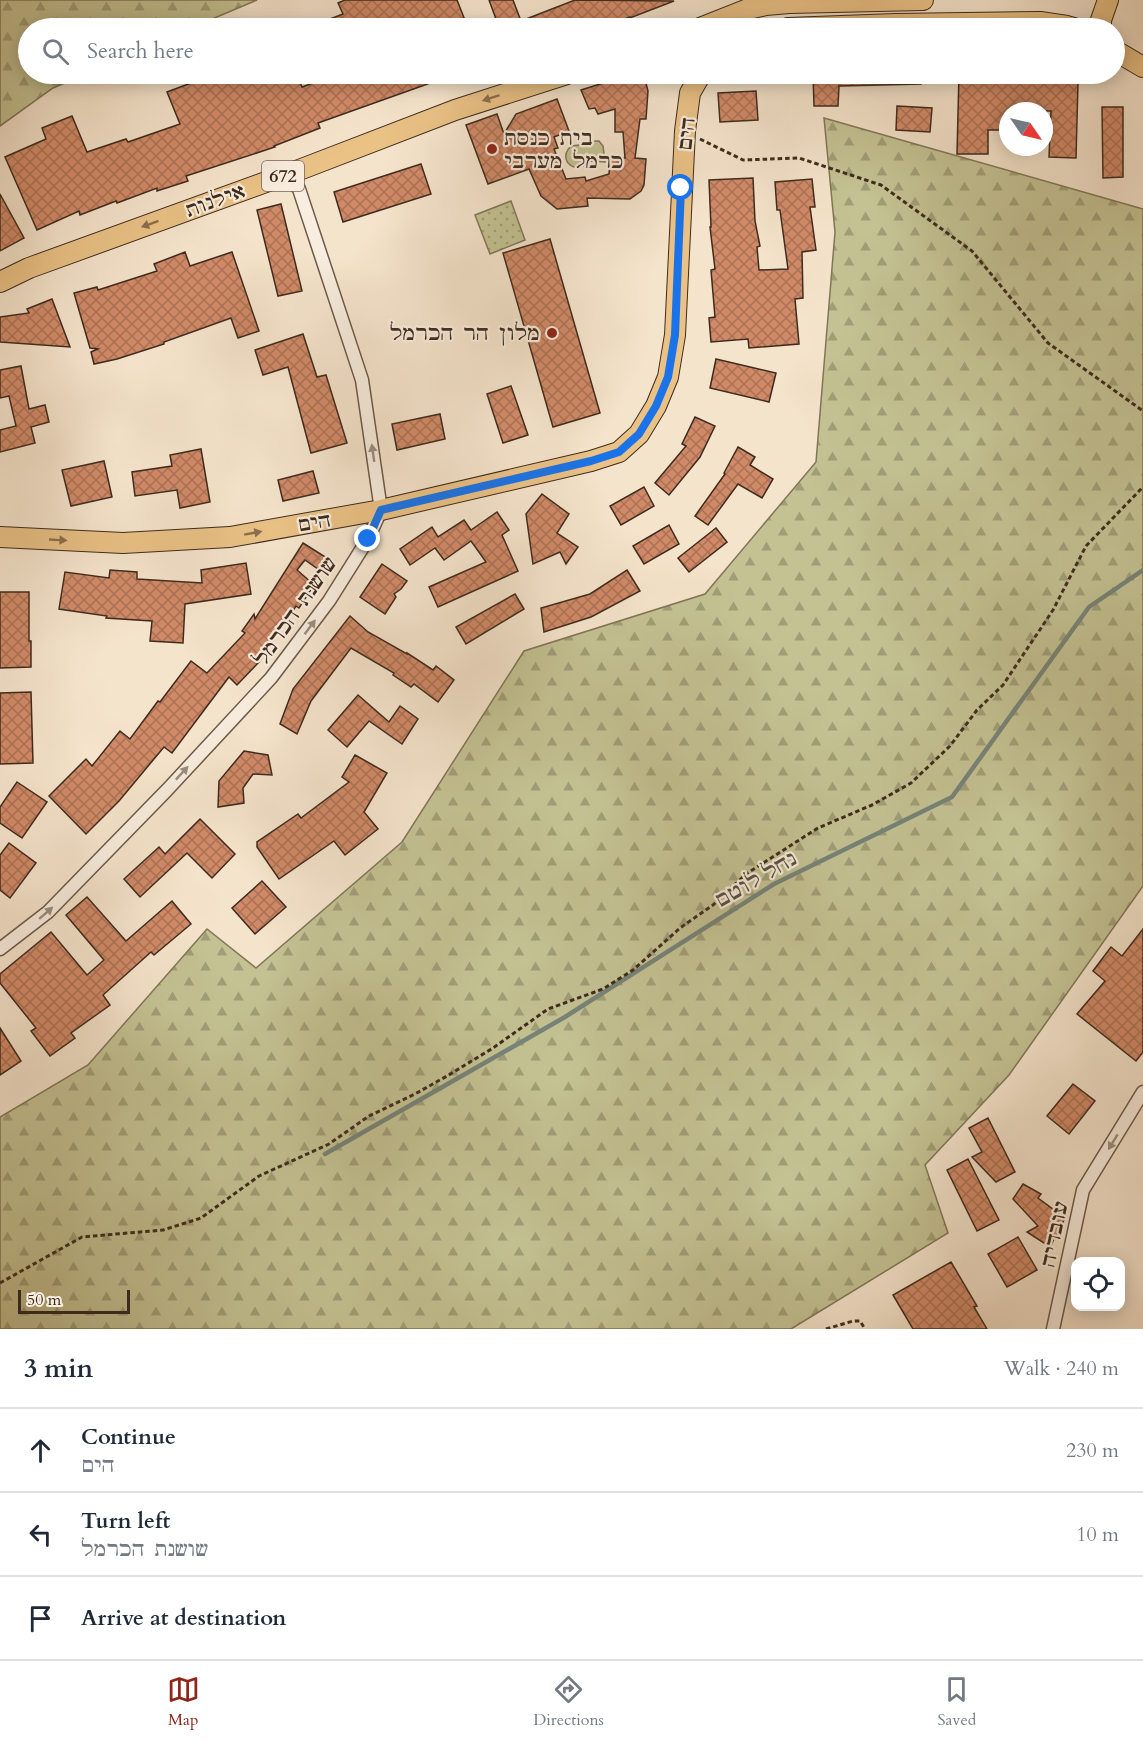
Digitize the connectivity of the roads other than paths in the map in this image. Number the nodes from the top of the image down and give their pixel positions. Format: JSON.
{"nodes":[{"id":1,"x":740,"y":0,"type":"edge"},
{"id":2,"x":923,"y":0,"type":"edge"},
{"id":3,"x":1108,"y":0,"type":"edge"},
{"id":4,"x":782,"y":2,"type":"edge"},
{"id":5,"x":725,"y":18,"type":"edge"},
{"id":6,"x":728,"y":18,"type":"edge"},
{"id":7,"x":1102,"y":18,"type":"edge"},
{"id":8,"x":1125,"y":56,"type":"edge"},
{"id":9,"x":1143,"y":66,"type":"edge"},
{"id":10,"x":536,"y":84,"type":"edge"},
{"id":11,"x":691,"y":84,"type":"edge"},
{"id":12,"x":280,"y":177,"type":"junction"},
{"id":13,"x":0,"y":282,"type":"edge"},
{"id":14,"x":381,"y":510,"type":"junction"},
{"id":15,"x":0,"y":537,"type":"edge"},
{"id":16,"x":0,"y":949,"type":"edge"},
{"id":17,"x":1143,"y":1092,"type":"edge"},
{"id":18,"x":1053,"y":1329,"type":"edge"}],
"edges":[{"from":1,"to":5,"type":"street"},
{"from":2,"to":4,"type":"main road"},
{"from":3,"to":7,"type":"main road"},
{"from":4,"to":6,"type":"main road"},
{"from":8,"to":9,"type":"main road"},
{"from":10,"to":12,"type":"main road","name":"אילנות","number":"672","one_way":true},
{"from":11,"to":14,"type":"main road","name":"הים"},
{"from":12,"to":13,"type":"main road","name":"אילנות","number":"672","one_way":true},
{"from":14,"to":12,"type":"street","one_way":true},
{"from":15,"to":14,"type":"main road","name":"הים","one_way":true},
{"from":16,"to":14,"type":"street","name":"שושנת הכרמל","one_way":true},
{"from":17,"to":18,"type":"street","name":"עובדיה","one_way":true}]}
